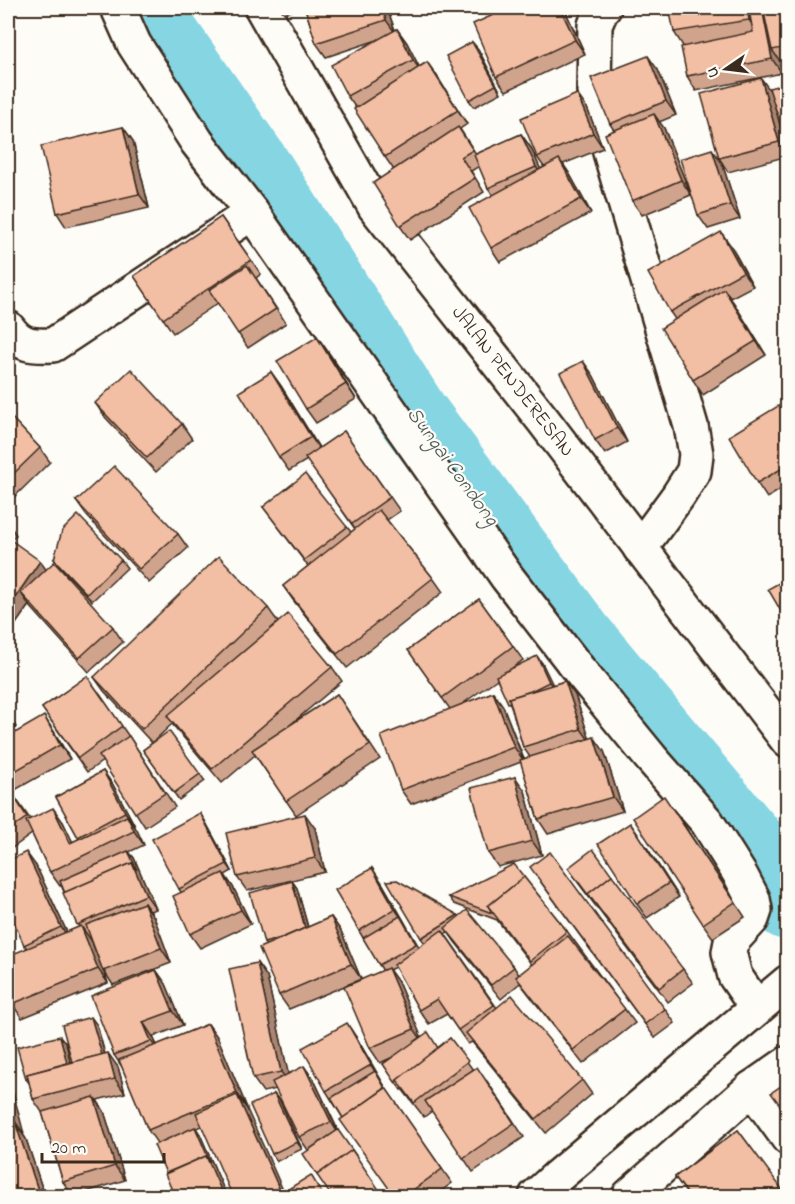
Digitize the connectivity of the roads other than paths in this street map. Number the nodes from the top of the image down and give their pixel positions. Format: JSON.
{"nodes":[{"id":1,"x":118,"y":8,"type":"edge"},
{"id":2,"x":262,"y":8,"type":"edge"},
{"id":3,"x":604,"y":8,"type":"edge"},
{"id":4,"x":252,"y":213,"type":"junction"},
{"id":5,"x":8,"y":328,"type":"edge"},
{"id":6,"x":640,"y":548,"type":"junction"},
{"id":7,"x":788,"y":741,"type":"edge"},
{"id":8,"x":788,"y":982,"type":"edge"},
{"id":9,"x":757,"y":1008,"type":"junction"},
{"id":10,"x":788,"y":1063,"type":"edge"},
{"id":11,"x":752,"y":1088,"type":"junction"},
{"id":12,"x":788,"y":1138,"type":"edge"},
{"id":13,"x":536,"y":1197,"type":"edge"},
{"id":14,"x":628,"y":1197,"type":"edge"}],
"edges":[{"from":1,"to":4,"type":"main road"},
{"from":2,"to":6,"type":"main road","name":"JALAN PENDERESAN"},
{"from":3,"to":6,"type":"main road"},
{"from":4,"to":5,"type":"main road"},
{"from":4,"to":9,"type":"main road"},
{"from":6,"to":7,"type":"main road","name":"JALAN PENDERESAN"},
{"from":8,"to":9,"type":"main road"},
{"from":9,"to":13,"type":"main road"},
{"from":10,"to":11,"type":"main road"},
{"from":11,"to":12,"type":"main road"},
{"from":11,"to":14,"type":"main road"}]}
